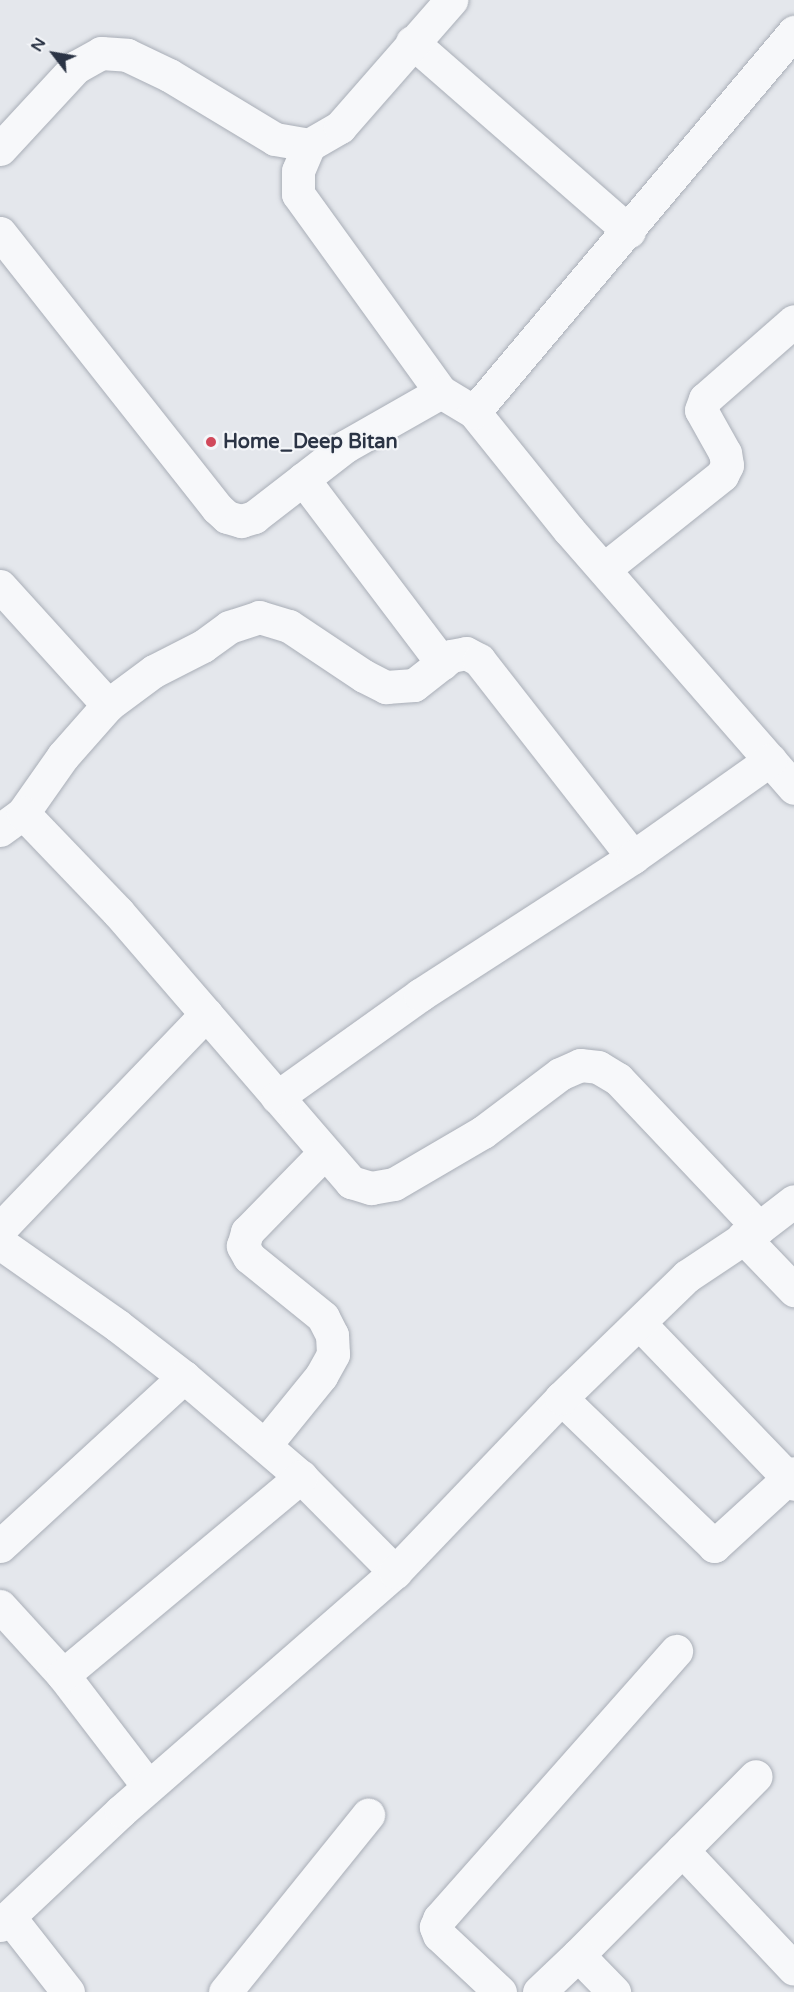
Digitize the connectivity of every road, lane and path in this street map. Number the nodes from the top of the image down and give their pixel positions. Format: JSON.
{"nodes":[{"id":1,"x":451,"y":0,"type":"edge"},
{"id":2,"x":794,"y":32,"type":"edge"},
{"id":3,"x":412,"y":42,"type":"junction"},
{"id":4,"x":309,"y":145,"type":"junction"},
{"id":5,"x":0,"y":149,"type":"edge"},
{"id":6,"x":629,"y":231,"type":"junction"},
{"id":7,"x":0,"y":232,"type":"edge"},
{"id":8,"x":794,"y":321,"type":"edge"},
{"id":9,"x":441,"y":392,"type":"junction"},
{"id":10,"x":474,"y":411,"type":"junction"},
{"id":11,"x":303,"y":479,"type":"junction"},
{"id":12,"x":604,"y":569,"type":"junction"},
{"id":13,"x":0,"y":586,"type":"edge"},
{"id":14,"x":442,"y":663,"type":"junction"},
{"id":15,"x":108,"y":705,"type":"junction"},
{"id":16,"x":770,"y":760,"type":"junction"},
{"id":17,"x":794,"y":788,"type":"edge"},
{"id":18,"x":11,"y":821,"type":"edge"},
{"id":19,"x":633,"y":857,"type":"junction"},
{"id":20,"x":206,"y":1014,"type":"junction"},
{"id":21,"x":277,"y":1097,"type":"junction"},
{"id":22,"x":324,"y":1153,"type":"junction"},
{"id":23,"x":794,"y":1201,"type":"edge"},
{"id":24,"x":0,"y":1229,"type":"edge"},
{"id":25,"x":751,"y":1233,"type":"junction"},
{"id":26,"x":0,"y":1243,"type":"edge"},
{"id":27,"x":794,"y":1290,"type":"edge"},
{"id":28,"x":639,"y":1323,"type":"junction"},
{"id":29,"x":184,"y":1377,"type":"junction"},
{"id":30,"x":561,"y":1398,"type":"junction"},
{"id":31,"x":265,"y":1445,"type":"junction"},
{"id":32,"x":301,"y":1477,"type":"junction"},
{"id":33,"x":792,"y":1478,"type":"edge"},
{"id":34,"x":0,"y":1546,"type":"edge"},
{"id":35,"x":395,"y":1572,"type":"junction"},
{"id":36,"x":0,"y":1606,"type":"edge"},
{"id":37,"x":676,"y":1652,"type":"dead end"},
{"id":38,"x":63,"y":1675,"type":"junction"},
{"id":39,"x":756,"y":1776,"type":"dead end"},
{"id":40,"x":148,"y":1786,"type":"junction"},
{"id":41,"x":368,"y":1815,"type":"dead end"},
{"id":42,"x":682,"y":1850,"type":"junction"},
{"id":43,"x":5,"y":1921,"type":"edge"},
{"id":44,"x":578,"y":1955,"type":"junction"},
{"id":45,"x":794,"y":1969,"type":"edge"},
{"id":46,"x":68,"y":1992,"type":"edge"},
{"id":47,"x":225,"y":1992,"type":"edge"},
{"id":48,"x":500,"y":1992,"type":"edge"},
{"id":49,"x":539,"y":1992,"type":"edge"},
{"id":50,"x":614,"y":1992,"type":"edge"}],
"edges":[{"from":1,"to":3,"type":"street"},
{"from":2,"to":6,"type":"street"},
{"from":3,"to":4,"type":"street"},
{"from":3,"to":6,"type":"street"},
{"from":4,"to":5,"type":"street"},
{"from":4,"to":9,"type":"street"},
{"from":6,"to":10,"type":"street"},
{"from":7,"to":11,"type":"street"},
{"from":8,"to":12,"type":"street"},
{"from":9,"to":10,"type":"street"},
{"from":9,"to":11,"type":"street"},
{"from":10,"to":12,"type":"street"},
{"from":11,"to":14,"type":"street"},
{"from":12,"to":16,"type":"street"},
{"from":13,"to":15,"type":"street"},
{"from":14,"to":15,"type":"street"},
{"from":14,"to":19,"type":"street"},
{"from":15,"to":18,"type":"street"},
{"from":16,"to":17,"type":"street"},
{"from":16,"to":19,"type":"street"},
{"from":18,"to":20,"type":"street"},
{"from":19,"to":21,"type":"street"},
{"from":20,"to":21,"type":"street"},
{"from":20,"to":24,"type":"street"},
{"from":21,"to":22,"type":"street"},
{"from":22,"to":25,"type":"street"},
{"from":22,"to":31,"type":"street"},
{"from":23,"to":25,"type":"street"},
{"from":25,"to":27,"type":"street"},
{"from":25,"to":28,"type":"street"},
{"from":26,"to":29,"type":"street"},
{"from":28,"to":30,"type":"street"},
{"from":28,"to":33,"type":"street"},
{"from":29,"to":31,"type":"street"},
{"from":29,"to":34,"type":"street"},
{"from":30,"to":33,"type":"street"},
{"from":30,"to":35,"type":"street"},
{"from":31,"to":32,"type":"street"},
{"from":32,"to":35,"type":"street"},
{"from":32,"to":38,"type":"street"},
{"from":35,"to":40,"type":"street"},
{"from":36,"to":38,"type":"street"},
{"from":37,"to":48,"type":"street"},
{"from":38,"to":40,"type":"street"},
{"from":39,"to":42,"type":"street"},
{"from":40,"to":43,"type":"street"},
{"from":41,"to":47,"type":"street"},
{"from":42,"to":44,"type":"street"},
{"from":42,"to":45,"type":"street"},
{"from":43,"to":46,"type":"street"},
{"from":44,"to":49,"type":"street"},
{"from":44,"to":50,"type":"street"}]}
